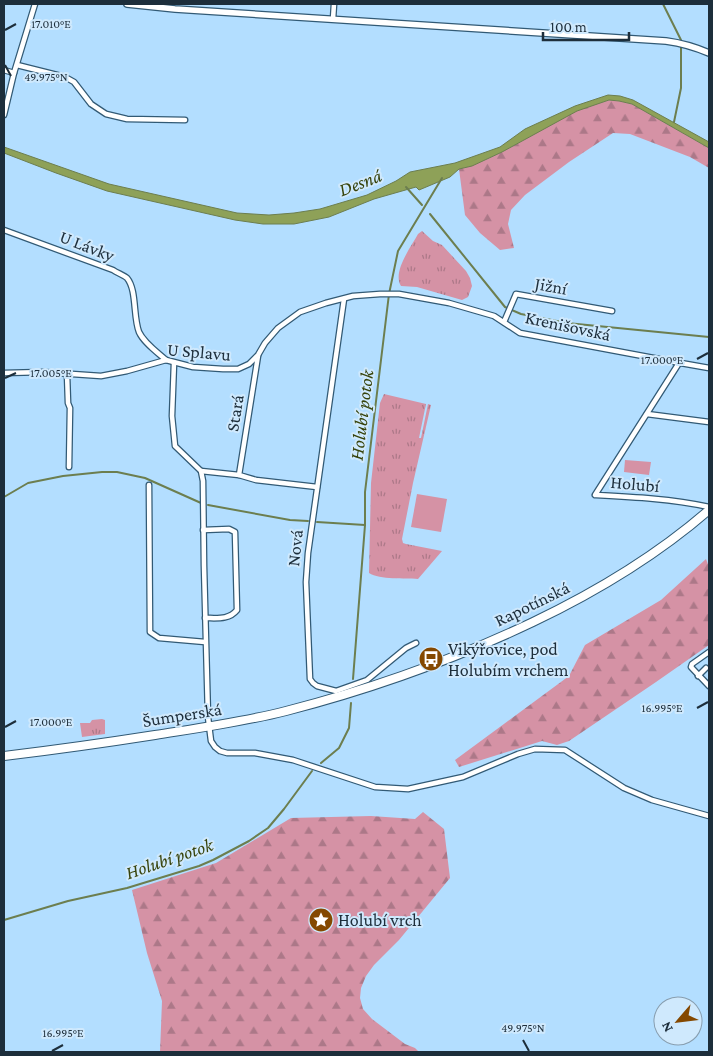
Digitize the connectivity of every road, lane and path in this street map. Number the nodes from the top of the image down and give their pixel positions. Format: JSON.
{"nodes":[{"id":1,"x":34,"y":4,"type":"edge"},
{"id":2,"x":127,"y":4,"type":"edge"},
{"id":3,"x":334,"y":4,"type":"edge"},
{"id":4,"x":333,"y":19,"type":"junction"},
{"id":5,"x":709,"y":53,"type":"edge"},
{"id":6,"x":17,"y":65,"type":"junction"},
{"id":7,"x":4,"y":70,"type":"edge"},
{"id":8,"x":14,"y":73,"type":"junction"},
{"id":9,"x":4,"y":108,"type":"edge"},
{"id":10,"x":4,"y":115,"type":"edge"},
{"id":11,"x":185,"y":120,"type":"dead end"},
{"id":12,"x":4,"y":230,"type":"edge"},
{"id":13,"x":395,"y":294,"type":"joint"},
{"id":14,"x":344,"y":299,"type":"junction"},
{"id":15,"x":612,"y":311,"type":"dead end"},
{"id":16,"x":504,"y":322,"type":"junction"},
{"id":17,"x":258,"y":355,"type":"junction"},
{"id":18,"x":166,"y":360,"type":"junction"},
{"id":19,"x":174,"y":363,"type":"junction"},
{"id":20,"x":679,"y":363,"type":"junction"},
{"id":21,"x":709,"y":368,"type":"edge"},
{"id":22,"x":4,"y":372,"type":"edge"},
{"id":23,"x":67,"y":374,"type":"junction"},
{"id":24,"x":647,"y":414,"type":"junction"},
{"id":25,"x":709,"y":422,"type":"edge"},
{"id":26,"x":69,"y":467,"type":"dead end"},
{"id":27,"x":201,"y":471,"type":"junction"},
{"id":28,"x":239,"y":475,"type":"junction"},
{"id":29,"x":149,"y":484,"type":"dead end"},
{"id":30,"x":316,"y":487,"type":"junction"},
{"id":31,"x":709,"y":509,"type":"edge"},
{"id":32,"x":204,"y":530,"type":"junction"},
{"id":33,"x":205,"y":618,"type":"junction"},
{"id":34,"x":205,"y":642,"type":"junction"},
{"id":35,"x":416,"y":643,"type":"dead end"},
{"id":36,"x":709,"y":652,"type":"edge"},
{"id":37,"x":706,"y":668,"type":"dead end"},
{"id":38,"x":698,"y":676,"type":"junction"},
{"id":39,"x":709,"y":686,"type":"edge"},
{"id":40,"x":352,"y":693,"type":"joint"},
{"id":41,"x":208,"y":727,"type":"junction"},
{"id":42,"x":4,"y":756,"type":"edge"},
{"id":43,"x":709,"y":816,"type":"edge"}],
"edges":[{"from":1,"to":6,"type":"street"},
{"from":2,"to":4,"type":"street"},
{"from":3,"to":4,"type":"street"},
{"from":4,"to":5,"type":"street"},
{"from":6,"to":8,"type":"street"},
{"from":6,"to":11,"type":"street"},
{"from":7,"to":8,"type":"street"},
{"from":8,"to":9,"type":"street"},
{"from":9,"to":10,"type":"street"},
{"from":12,"to":18,"type":"street","name":"U Lávky"},
{"from":13,"to":14,"type":"street","name":"U Splavu"},
{"from":13,"to":16,"type":"street","name":"Krenišovská"},
{"from":14,"to":17,"type":"street","name":"U Splavu"},
{"from":14,"to":30,"type":"street","name":"Nová"},
{"from":15,"to":16,"type":"street","name":"Jižní"},
{"from":16,"to":20,"type":"street","name":"Krenišovská"},
{"from":17,"to":19,"type":"street","name":"U Splavu"},
{"from":17,"to":28,"type":"street","name":"Stará"},
{"from":18,"to":19,"type":"street","name":"U Splavu"},
{"from":18,"to":23,"type":"street","name":"U Splavu"},
{"from":19,"to":27,"type":"street"},
{"from":20,"to":21,"type":"street","name":"Krenišovská"},
{"from":20,"to":24,"type":"street"},
{"from":22,"to":23,"type":"street","name":"U Splavu"},
{"from":23,"to":26,"type":"street"},
{"from":24,"to":25,"type":"street"},
{"from":24,"to":31,"type":"street","name":"Holubí"},
{"from":27,"to":28,"type":"street"},
{"from":27,"to":32,"type":"street"},
{"from":28,"to":30,"type":"street"},
{"from":29,"to":34,"type":"street"},
{"from":30,"to":35,"type":"street","name":"Nová"},
{"from":31,"to":40,"type":"main road","name":"Rapotínská"},
{"from":32,"to":33,"type":"street"},
{"from":32,"to":33,"type":"street"},
{"from":33,"to":34,"type":"street"},
{"from":34,"to":41,"type":"street"},
{"from":36,"to":38,"type":"street"},
{"from":37,"to":38,"type":"street"},
{"from":38,"to":39,"type":"street"},
{"from":40,"to":41,"type":"main road","name":"Šumperská"},
{"from":41,"to":42,"type":"main road","name":"Šumperská"},
{"from":41,"to":43,"type":"street"}]}
